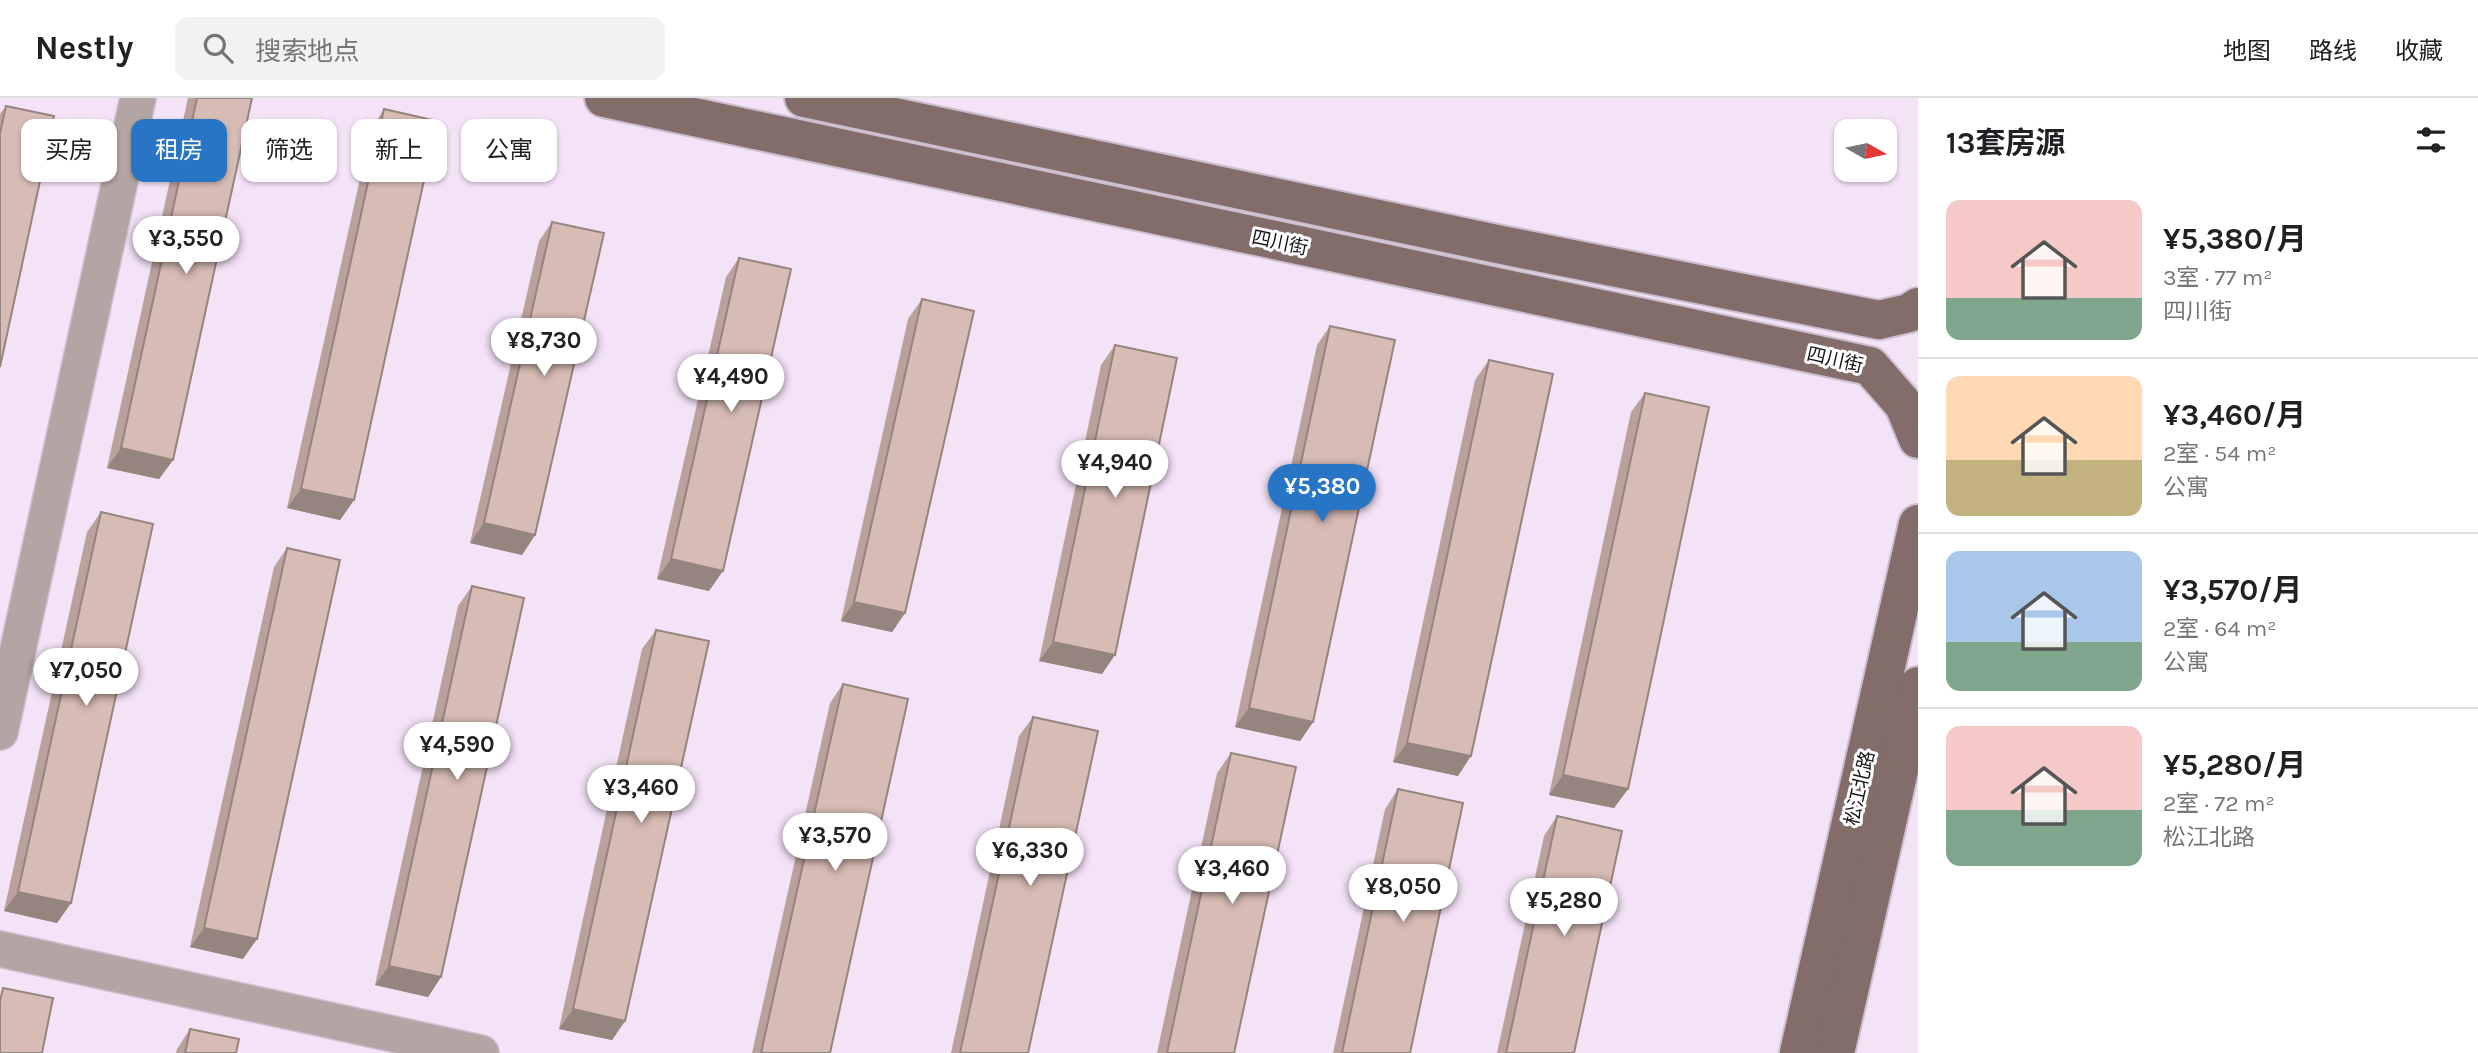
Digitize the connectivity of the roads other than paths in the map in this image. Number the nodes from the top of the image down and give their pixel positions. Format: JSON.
{"nodes":[{"id":1,"x":138,"y":98,"type":"edge"},
{"id":2,"x":604,"y":98,"type":"edge"},
{"id":3,"x":804,"y":98,"type":"edge"},
{"id":4,"x":1918,"y":307,"type":"edge"},
{"id":5,"x":1918,"y":439,"type":"edge"},
{"id":6,"x":1918,"y":524,"type":"edge"},
{"id":7,"x":1918,"y":686,"type":"edge"},
{"id":8,"x":0,"y":732,"type":"edge"},
{"id":9,"x":0,"y":949,"type":"edge"},
{"id":10,"x":481,"y":1053,"type":"edge"},
{"id":11,"x":1799,"y":1053,"type":"edge"},
{"id":12,"x":1835,"y":1053,"type":"edge"}],
"edges":[{"from":1,"to":8,"type":"street"},
{"from":2,"to":5,"type":"main road","name":"四川街"},
{"from":3,"to":4,"type":"main road"},
{"from":6,"to":11,"type":"main road","name":"松江北路"},
{"from":7,"to":12,"type":"main road","name":"松江北路"},
{"from":9,"to":10,"type":"street"}]}
